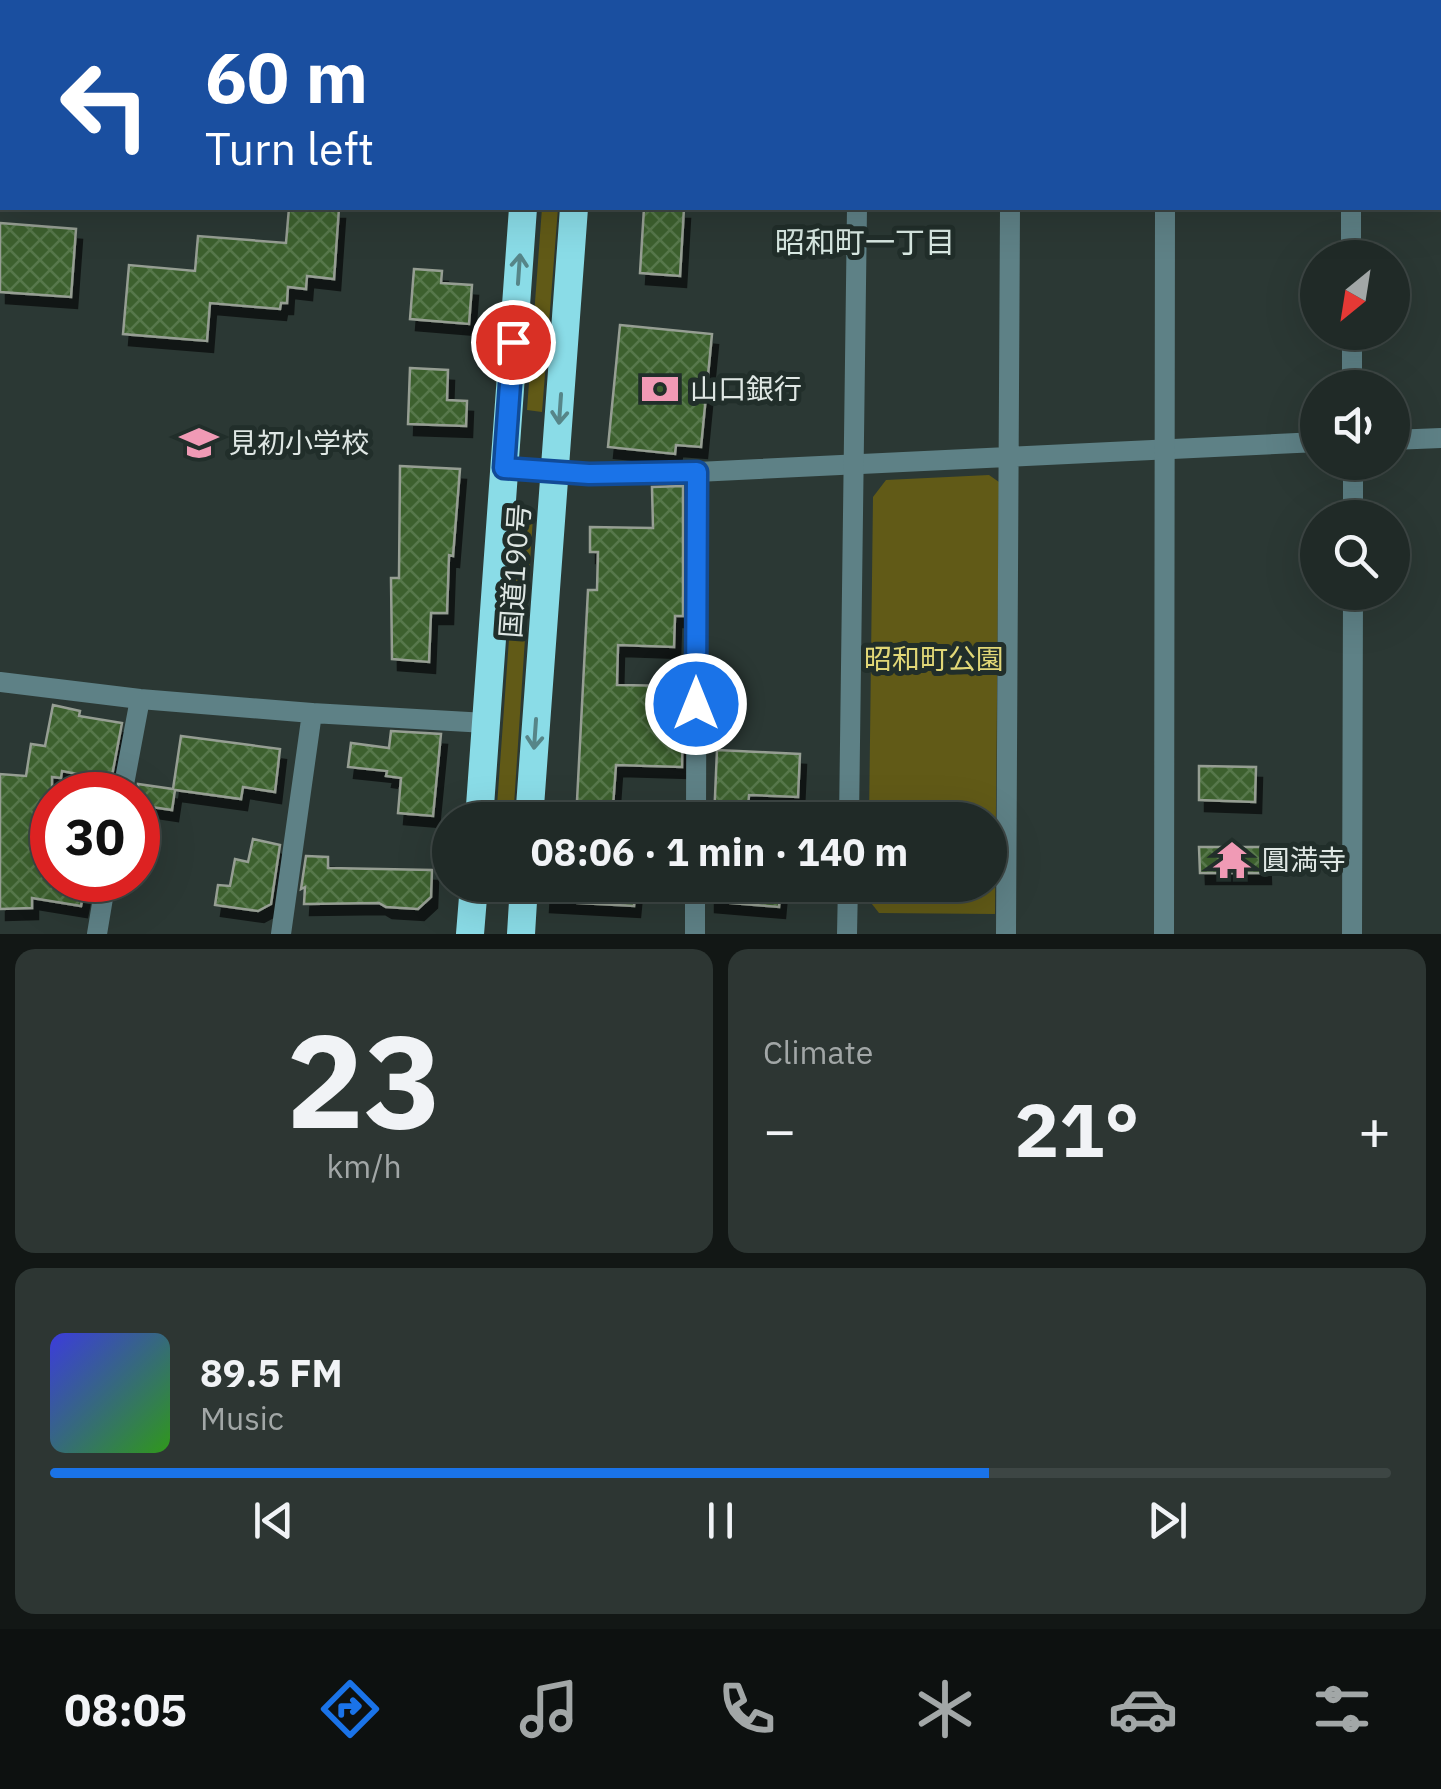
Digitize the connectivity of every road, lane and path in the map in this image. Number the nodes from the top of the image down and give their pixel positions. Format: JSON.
{"nodes":[{"id":1,"x":523,"y":210,"type":"edge"},
{"id":2,"x":574,"y":210,"type":"edge"},
{"id":3,"x":857,"y":210,"type":"edge"},
{"id":4,"x":1010,"y":210,"type":"edge"},
{"id":5,"x":1165,"y":210,"type":"edge"},
{"id":6,"x":1350,"y":210,"type":"edge"},
{"id":7,"x":1351,"y":240,"type":"edge"},
{"id":8,"x":1441,"y":438,"type":"edge"},
{"id":9,"x":1410,"y":439,"type":"edge"},
{"id":10,"x":1300,"y":443,"type":"edge"},
{"id":11,"x":1165,"y":450,"type":"junction"},
{"id":12,"x":1010,"y":457,"type":"junction"},
{"id":13,"x":854,"y":464,"type":"junction"},
{"id":14,"x":504,"y":468,"type":"junction"},
{"id":15,"x":555,"y":471,"type":"junction"},
{"id":16,"x":697,"y":472,"type":"junction"},
{"id":17,"x":1353,"y":610,"type":"edge"},
{"id":18,"x":0,"y":682,"type":"edge"},
{"id":19,"x":140,"y":699,"type":"junction"},
{"id":20,"x":312,"y":713,"type":"junction"},
{"id":21,"x":486,"y":723,"type":"junction"},
{"id":22,"x":126,"y":772,"type":"edge"},
{"id":23,"x":480,"y":802,"type":"edge"},
{"id":24,"x":530,"y":802,"type":"edge"},
{"id":25,"x":696,"y":802,"type":"edge"},
{"id":26,"x":849,"y":802,"type":"edge"},
{"id":27,"x":102,"y":902,"type":"edge"},
{"id":28,"x":473,"y":902,"type":"edge"},
{"id":29,"x":523,"y":902,"type":"edge"},
{"id":30,"x":695,"y":902,"type":"edge"},
{"id":31,"x":848,"y":902,"type":"edge"},
{"id":32,"x":97,"y":934,"type":"edge"},
{"id":33,"x":281,"y":934,"type":"edge"},
{"id":34,"x":470,"y":934,"type":"edge"},
{"id":35,"x":521,"y":934,"type":"edge"},
{"id":36,"x":695,"y":934,"type":"edge"},
{"id":37,"x":847,"y":934,"type":"edge"},
{"id":38,"x":1006,"y":934,"type":"edge"},
{"id":39,"x":1164,"y":934,"type":"edge"},
{"id":40,"x":1352,"y":934,"type":"edge"}],
"edges":[{"from":14,"to":1,"type":"highway","name":"国道190号","one_way":true},
{"from":2,"to":15,"type":"highway","name":"国道190号","one_way":true},
{"from":3,"to":13,"type":"street"},
{"from":4,"to":12,"type":"street"},
{"from":5,"to":11,"type":"street"},
{"from":6,"to":7,"type":"street"},
{"from":8,"to":9,"type":"street"},
{"from":10,"to":11,"type":"street"},
{"from":11,"to":12,"type":"street"},
{"from":11,"to":39,"type":"street"},
{"from":12,"to":13,"type":"street"},
{"from":12,"to":38,"type":"street"},
{"from":13,"to":16,"type":"street"},
{"from":13,"to":26,"type":"street"},
{"from":14,"to":15,"type":"street"},
{"from":14,"to":21,"type":"highway","name":"国道190号"},
{"from":15,"to":16,"type":"street"},
{"from":15,"to":24,"type":"highway","name":"国道190号","one_way":true},
{"from":16,"to":25,"type":"street"},
{"from":17,"to":40,"type":"street"},
{"from":18,"to":19,"type":"street"},
{"from":19,"to":20,"type":"street"},
{"from":19,"to":22,"type":"street"},
{"from":20,"to":21,"type":"street"},
{"from":20,"to":33,"type":"street"},
{"from":21,"to":23,"type":"highway","name":"国道190号"},
{"from":27,"to":32,"type":"street"},
{"from":28,"to":34,"type":"highway"},
{"from":29,"to":35,"type":"highway"},
{"from":30,"to":36,"type":"street"},
{"from":31,"to":37,"type":"street"}]}
